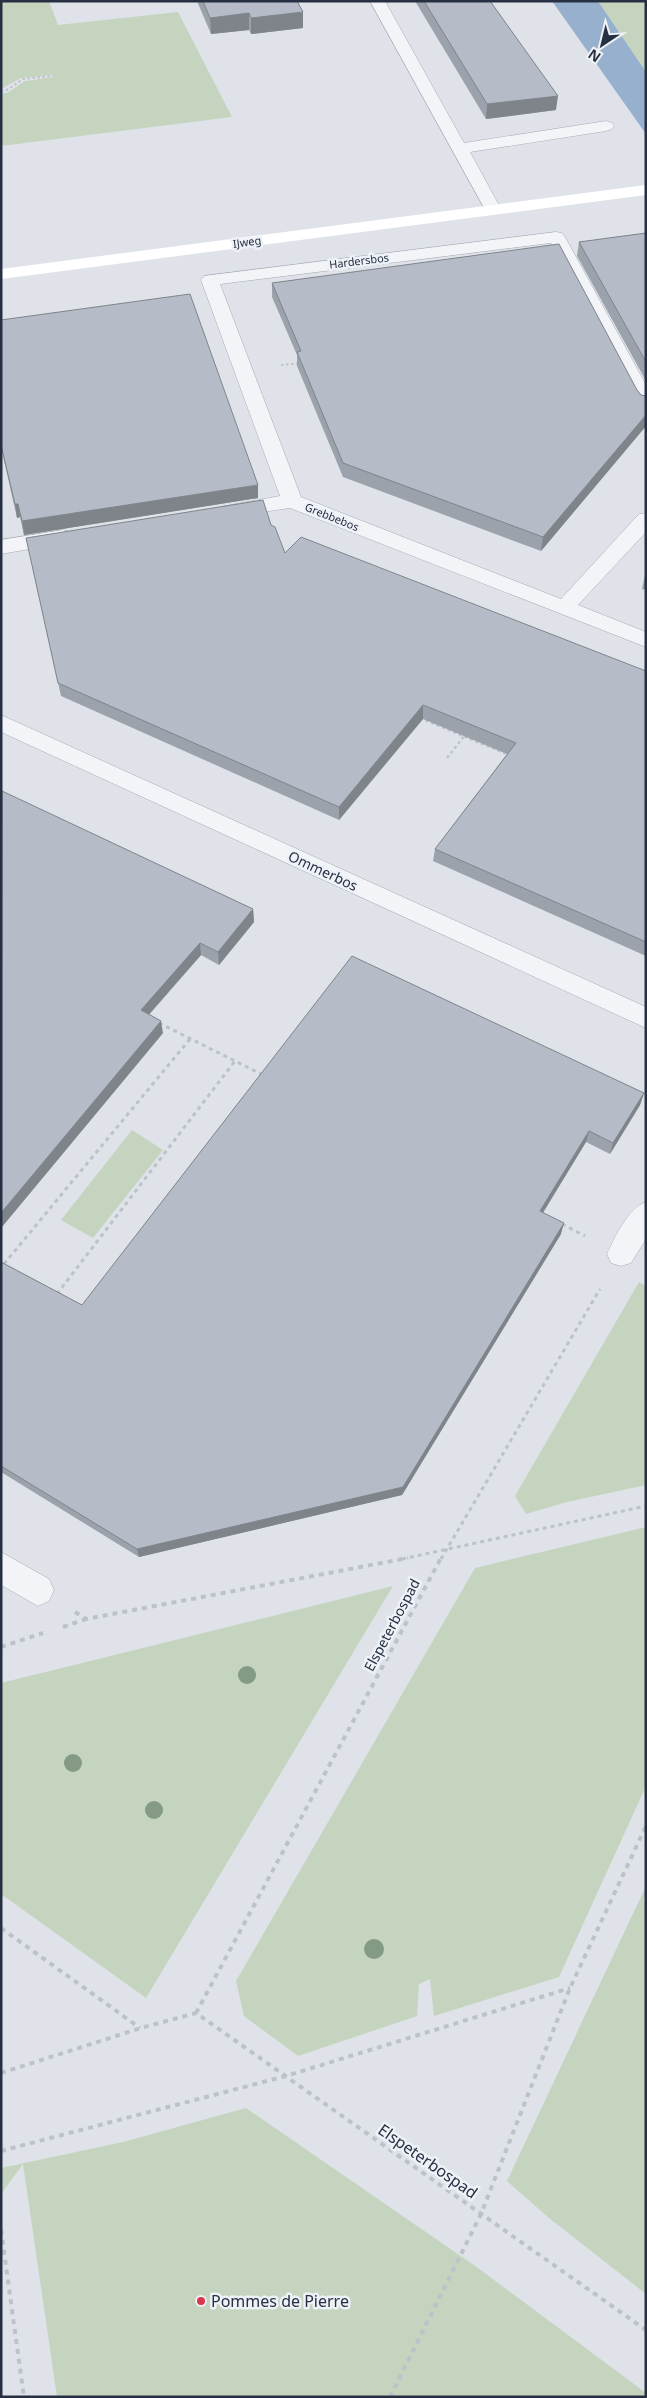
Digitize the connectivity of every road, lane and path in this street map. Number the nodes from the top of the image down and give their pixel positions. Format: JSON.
{"nodes":[{"id":1,"x":378,"y":1,"type":"edge"},
{"id":2,"x":53,"y":76,"type":"dead end"},
{"id":3,"x":1,"y":91,"type":"edge"},
{"id":4,"x":606,"y":126,"type":"dead end"},
{"id":5,"x":459,"y":149,"type":"junction"},
{"id":6,"x":646,"y":190,"type":"edge"},
{"id":7,"x":493,"y":209,"type":"junction"},
{"id":8,"x":1,"y":274,"type":"edge"},
{"id":9,"x":646,"y":402,"type":"edge"},
{"id":10,"x":292,"y":501,"type":"junction"},
{"id":11,"x":203,"y":515,"type":"edge"},
{"id":12,"x":646,"y":519,"type":"edge"},
{"id":13,"x":78,"y":535,"type":"edge"},
{"id":14,"x":1,"y":547,"type":"edge"},
{"id":15,"x":564,"y":608,"type":"junction"},
{"id":16,"x":646,"y":640,"type":"edge"},
{"id":17,"x":419,"y":718,"type":"edge"},
{"id":18,"x":1,"y":723,"type":"edge"},
{"id":19,"x":470,"y":729,"type":"edge"},
{"id":20,"x":464,"y":736,"type":"junction"},
{"id":21,"x":509,"y":755,"type":"edge"},
{"id":22,"x":447,"y":758,"type":"dead end"},
{"id":23,"x":646,"y":1018,"type":"edge"},
{"id":24,"x":152,"y":1019,"type":"edge"},
{"id":25,"x":190,"y":1039,"type":"junction"},
{"id":26,"x":235,"y":1061,"type":"junction"},
{"id":27,"x":268,"y":1078,"type":"edge"},
{"id":28,"x":646,"y":1214,"type":"edge"},
{"id":29,"x":561,"y":1224,"type":"edge"},
{"id":30,"x":621,"y":1254,"type":"junction"},
{"id":31,"x":3,"y":1263,"type":"edge"},
{"id":32,"x":11,"y":1268,"type":"edge"},
{"id":33,"x":48,"y":1289,"type":"edge"},
{"id":34,"x":57,"y":1294,"type":"junction"},
{"id":35,"x":65,"y":1298,"type":"edge"},
{"id":36,"x":646,"y":1506,"type":"edge"},
{"id":37,"x":445,"y":1551,"type":"junction"},
{"id":38,"x":1,"y":1567,"type":"edge"},
{"id":39,"x":38,"y":1590,"type":"joint"},
{"id":40,"x":646,"y":1826,"type":"edge"},
{"id":41,"x":1,"y":1928,"type":"edge"},
{"id":42,"x":570,"y":1988,"type":"junction"},
{"id":43,"x":196,"y":2013,"type":"junction"},
{"id":44,"x":141,"y":2028,"type":"junction"},
{"id":45,"x":1,"y":2073,"type":"edge"},
{"id":46,"x":286,"y":2076,"type":"junction"},
{"id":47,"x":1,"y":2151,"type":"edge"},
{"id":48,"x":482,"y":2214,"type":"junction"},
{"id":49,"x":1,"y":2230,"type":"edge"},
{"id":50,"x":646,"y":2330,"type":"edge"},
{"id":51,"x":24,"y":2397,"type":"edge"},
{"id":52,"x":390,"y":2397,"type":"edge"}],
"edges":[{"from":1,"to":5,"type":"street"},
{"from":2,"to":3,"type":"path"},
{"from":4,"to":5,"type":"street"},
{"from":5,"to":7,"type":"street"},
{"from":6,"to":7,"type":"street","name":"IJweg"},
{"from":7,"to":8,"type":"street","name":"IJweg"},
{"from":9,"to":10,"type":"street","name":"Hardersbos"},
{"from":10,"to":11,"type":"street","name":"Grebbebos"},
{"from":10,"to":15,"type":"street","name":"Grebbebos"},
{"from":12,"to":15,"type":"street"},
{"from":13,"to":14,"type":"street"},
{"from":15,"to":16,"type":"street","name":"Grebbebos"},
{"from":17,"to":20,"type":"path"},
{"from":18,"to":23,"type":"street","name":"Ommerbos"},
{"from":19,"to":20,"type":"path"},
{"from":20,"to":21,"type":"path"},
{"from":20,"to":22,"type":"path"},
{"from":24,"to":25,"type":"path"},
{"from":25,"to":26,"type":"path"},
{"from":25,"to":31,"type":"path"},
{"from":26,"to":27,"type":"path"},
{"from":26,"to":34,"type":"path"},
{"from":28,"to":30,"type":"street"},
{"from":29,"to":30,"type":"path"},
{"from":30,"to":37,"type":"path","name":"Elspeterbospad"},
{"from":31,"to":32,"type":"path"},
{"from":33,"to":34,"type":"path"},
{"from":34,"to":35,"type":"path"},
{"from":36,"to":37,"type":"path"},
{"from":37,"to":39,"type":"path"},
{"from":37,"to":43,"type":"path","name":"Elspeterbospad"},
{"from":38,"to":39,"type":"street"},
{"from":40,"to":42,"type":"path"},
{"from":41,"to":44,"type":"path"},
{"from":42,"to":46,"type":"path"},
{"from":42,"to":48,"type":"path"},
{"from":43,"to":44,"type":"path"},
{"from":43,"to":46,"type":"path","name":"Elspeterbospad"},
{"from":44,"to":45,"type":"path"},
{"from":46,"to":47,"type":"path"},
{"from":46,"to":48,"type":"path","name":"Elspeterbospad"},
{"from":48,"to":50,"type":"path","name":"Elspeterbospad"},
{"from":48,"to":52,"type":"path"},
{"from":49,"to":51,"type":"path"}]}
